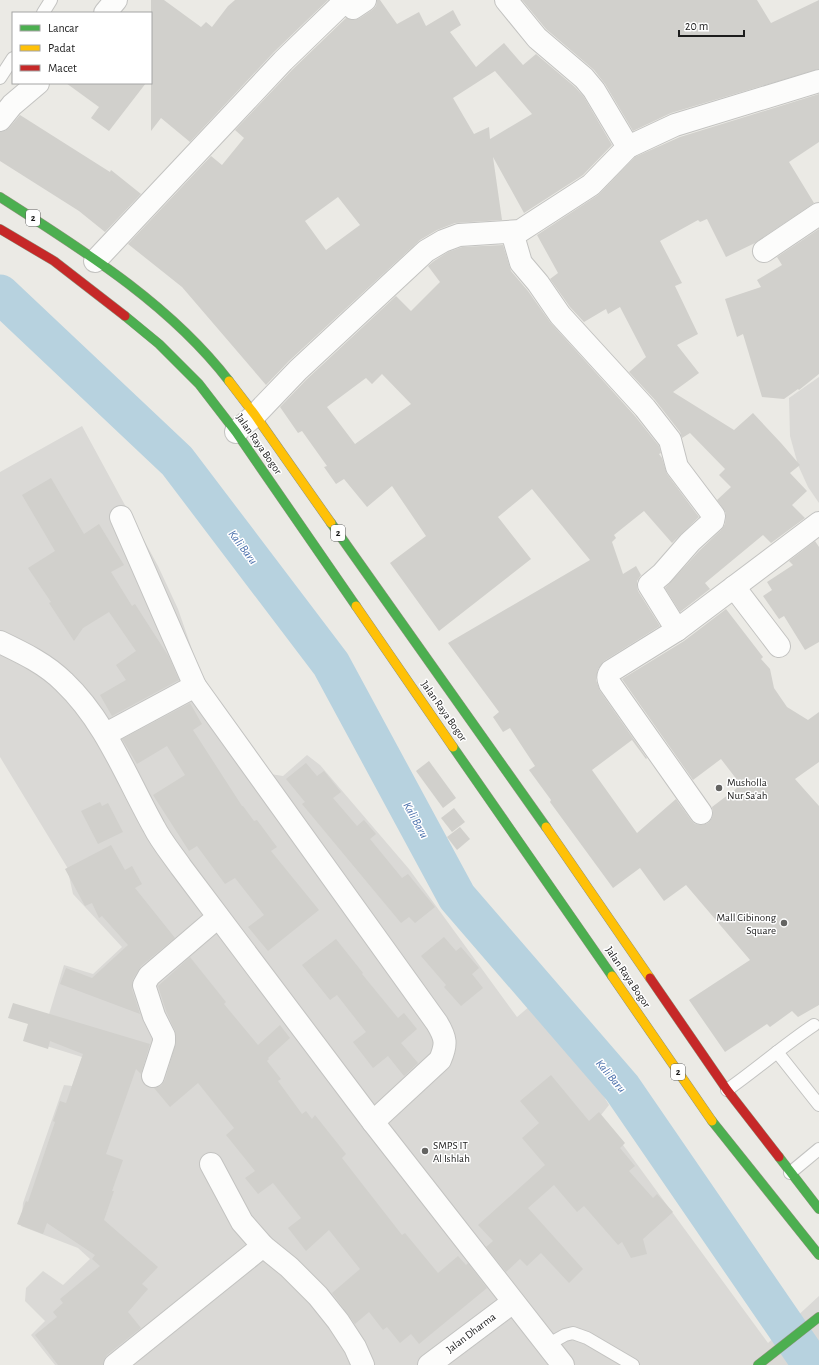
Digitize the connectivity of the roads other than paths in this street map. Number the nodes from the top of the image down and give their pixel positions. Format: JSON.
{"nodes":[{"id":1,"x":51,"y":0,"type":"edge"},
{"id":2,"x":116,"y":0,"type":"edge"},
{"id":3,"x":365,"y":0,"type":"edge"},
{"id":4,"x":506,"y":0,"type":"edge"},
{"id":5,"x":44,"y":12,"type":"edge"},
{"id":6,"x":106,"y":12,"type":"edge"},
{"id":7,"x":12,"y":60,"type":"edge"},
{"id":8,"x":0,"y":78,"type":"edge"},
{"id":9,"x":819,"y":81,"type":"edge"},
{"id":10,"x":37,"y":84,"type":"edge"},
{"id":11,"x":0,"y":120,"type":"edge"},
{"id":12,"x":628,"y":147,"type":"junction"},
{"id":13,"x":0,"y":197,"type":"edge"},
{"id":14,"x":819,"y":214,"type":"edge"},
{"id":15,"x":0,"y":229,"type":"edge"},
{"id":16,"x":512,"y":232,"type":"junction"},
{"id":17,"x":764,"y":251,"type":"dead end"},
{"id":18,"x":95,"y":261,"type":"junction"},
{"id":19,"x":255,"y":415,"type":"junction"},
{"id":20,"x":236,"y":432,"type":"junction"},
{"id":21,"x":121,"y":516,"type":"dead end"},
{"id":22,"x":819,"y":522,"type":"edge"},
{"id":23,"x":734,"y":587,"type":"junction"},
{"id":24,"x":677,"y":630,"type":"junction"},
{"id":25,"x":0,"y":642,"type":"edge"},
{"id":26,"x":779,"y":646,"type":"dead end"},
{"id":27,"x":195,"y":686,"type":"junction"},
{"id":28,"x":106,"y":734,"type":"junction"},
{"id":29,"x":701,"y":813,"type":"dead end"},
{"id":30,"x":218,"y":917,"type":"junction"},
{"id":31,"x":814,"y":1024,"type":"dead end"},
{"id":32,"x":777,"y":1052,"type":"junction"},
{"id":33,"x":153,"y":1076,"type":"dead end"},
{"id":34,"x":727,"y":1090,"type":"junction"},
{"id":35,"x":819,"y":1106,"type":"edge"},
{"id":36,"x":373,"y":1122,"type":"junction"},
{"id":37,"x":819,"y":1149,"type":"edge"},
{"id":38,"x":211,"y":1164,"type":"dead end"},
{"id":39,"x":790,"y":1173,"type":"junction"},
{"id":40,"x":819,"y":1209,"type":"edge"},
{"id":41,"x":263,"y":1246,"type":"junction"},
{"id":42,"x":819,"y":1255,"type":"edge"},
{"id":43,"x":513,"y":1302,"type":"junction"},
{"id":44,"x":816,"y":1320,"type":"edge"},
{"id":45,"x":547,"y":1345,"type":"junction"},
{"id":46,"x":115,"y":1365,"type":"edge"},
{"id":47,"x":364,"y":1365,"type":"edge"},
{"id":48,"x":429,"y":1365,"type":"edge"},
{"id":49,"x":563,"y":1365,"type":"edge"},
{"id":50,"x":633,"y":1365,"type":"edge"},
{"id":51,"x":758,"y":1365,"type":"edge"}],
"edges":[{"from":1,"to":5,"type":"lane"},
{"from":2,"to":6,"type":"street"},
{"from":3,"to":18,"type":"street"},
{"from":4,"to":12,"type":"street"},
{"from":7,"to":8,"type":"lane"},
{"from":9,"to":12,"type":"street"},
{"from":10,"to":11,"type":"street"},
{"from":12,"to":16,"type":"street"},
{"from":13,"to":18,"type":"main road","name":"Jalan Raya Bogor","number":"2"},
{"from":14,"to":17,"type":"street"},
{"from":15,"to":20,"type":"main road","name":"Jalan Raya Bogor","number":"2"},
{"from":16,"to":19,"type":"street"},
{"from":16,"to":24,"type":"street"},
{"from":18,"to":19,"type":"main road","name":"Jalan Raya Bogor","number":"2"},
{"from":19,"to":20,"type":"street"},
{"from":19,"to":34,"type":"main road","name":"Jalan Raya Bogor","number":"2"},
{"from":20,"to":42,"type":"main road","name":"Jalan Raya Bogor","number":"2"},
{"from":21,"to":27,"type":"street"},
{"from":22,"to":23,"type":"street"},
{"from":23,"to":24,"type":"street"},
{"from":23,"to":26,"type":"street"},
{"from":24,"to":29,"type":"street"},
{"from":25,"to":28,"type":"street"},
{"from":27,"to":28,"type":"street"},
{"from":27,"to":36,"type":"street"},
{"from":28,"to":30,"type":"street"},
{"from":30,"to":33,"type":"street"},
{"from":30,"to":36,"type":"street"},
{"from":31,"to":32,"type":"lane"},
{"from":32,"to":34,"type":"lane"},
{"from":32,"to":35,"type":"lane"},
{"from":34,"to":39,"type":"main road","name":"Jalan Raya Bogor","number":"2"},
{"from":36,"to":43,"type":"street"},
{"from":37,"to":39,"type":"lane"},
{"from":38,"to":41,"type":"street"},
{"from":39,"to":40,"type":"main road","name":"Jalan Raya Bogor","number":"2"},
{"from":41,"to":46,"type":"street"},
{"from":41,"to":47,"type":"street"},
{"from":43,"to":45,"type":"street"},
{"from":43,"to":48,"type":"street","name":"Jalan Dharma"},
{"from":44,"to":51,"type":"main road"},
{"from":45,"to":49,"type":"street"},
{"from":45,"to":50,"type":"lane"}]}
